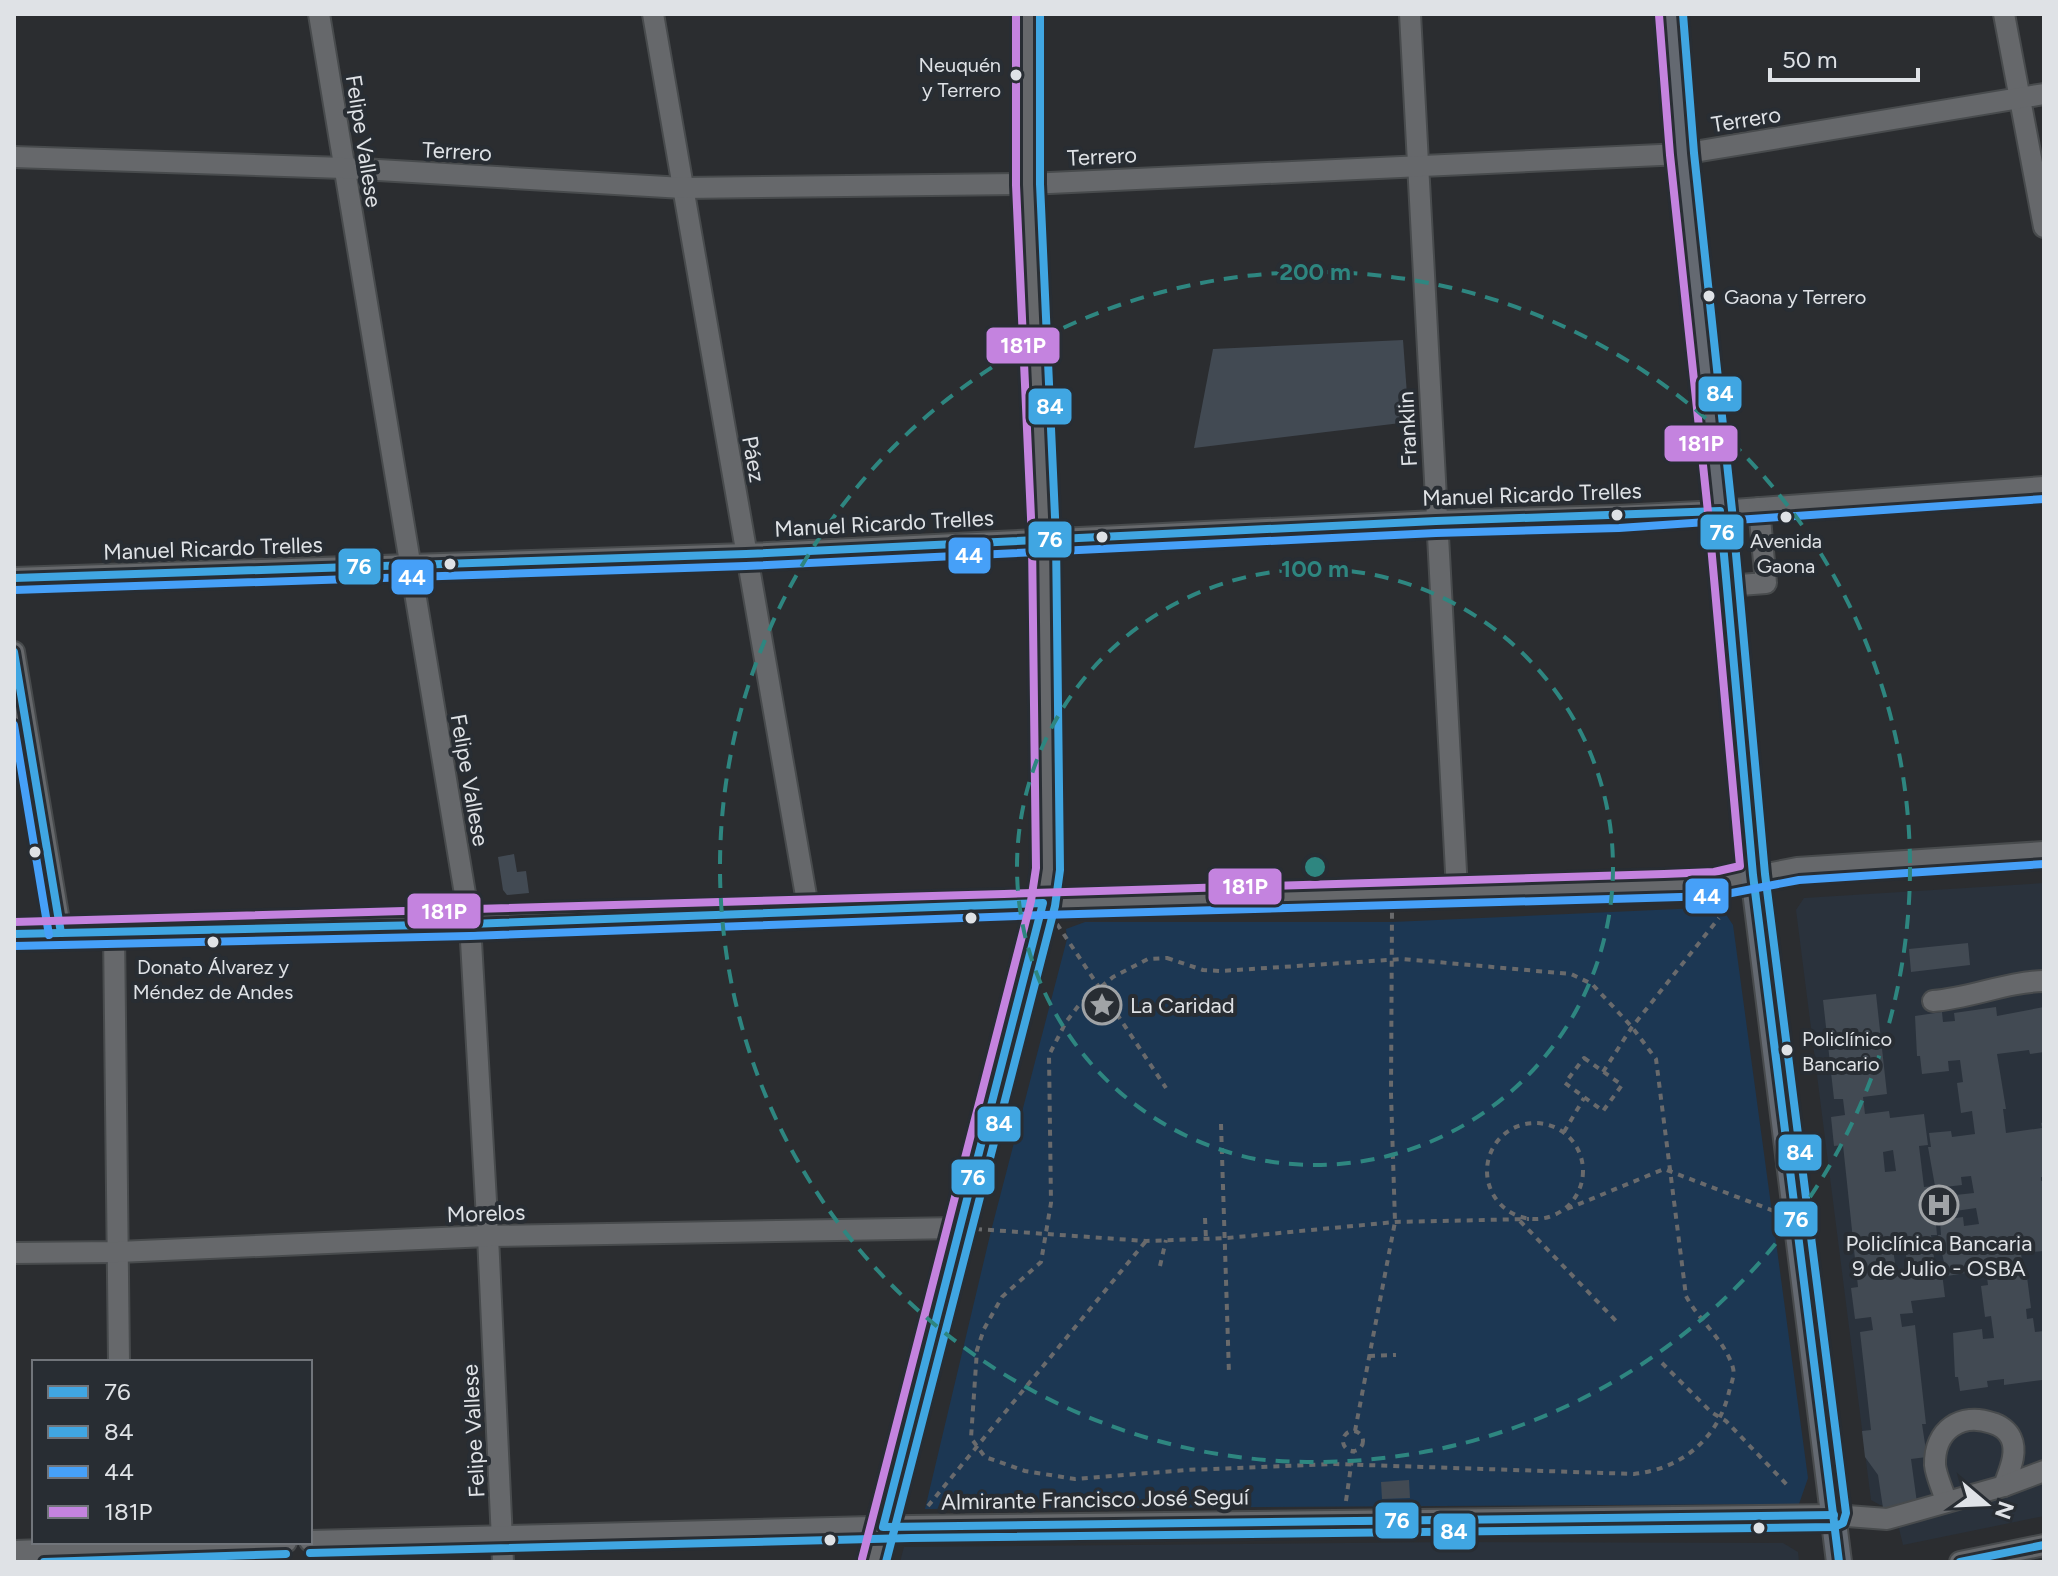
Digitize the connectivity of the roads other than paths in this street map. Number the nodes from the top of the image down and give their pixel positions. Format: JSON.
{"nodes":[{"id":1,"x":319,"y":14,"type":"edge"},
{"id":2,"x":653,"y":14,"type":"edge"},
{"id":3,"x":1028,"y":14,"type":"edge"},
{"id":4,"x":1410,"y":14,"type":"edge"},
{"id":5,"x":1671,"y":14,"type":"edge"},
{"id":6,"x":2004,"y":14,"type":"edge"},
{"id":7,"x":2044,"y":94,"type":"edge"},
{"id":8,"x":2020,"y":99,"type":"junction"},
{"id":9,"x":1682,"y":154,"type":"junction"},
{"id":10,"x":14,"y":157,"type":"edge"},
{"id":11,"x":1417,"y":164,"type":"junction"},
{"id":12,"x":344,"y":168,"type":"junction"},
{"id":13,"x":1028,"y":184,"type":"junction"},
{"id":14,"x":683,"y":188,"type":"junction"},
{"id":15,"x":2044,"y":227,"type":"edge"},
{"id":16,"x":2044,"y":487,"type":"edge"},
{"id":17,"x":1759,"y":508,"type":"junction"},
{"id":18,"x":1720,"y":511,"type":"junction"},
{"id":19,"x":1436,"y":521,"type":"junction"},
{"id":20,"x":1044,"y":540,"type":"junction"},
{"id":21,"x":746,"y":554,"type":"junction"},
{"id":22,"x":410,"y":567,"type":"junction"},
{"id":23,"x":14,"y":578,"type":"edge"},
{"id":24,"x":1727,"y":586,"type":"junction"},
{"id":25,"x":14,"y":652,"type":"edge"},
{"id":26,"x":2044,"y":852,"type":"edge"},
{"id":27,"x":1753,"y":875,"type":"junction"},
{"id":28,"x":1457,"y":890,"type":"junction"},
{"id":29,"x":1043,"y":903,"type":"junction"},
{"id":30,"x":809,"y":913,"type":"junction"},
{"id":31,"x":470,"y":924,"type":"junction"},
{"id":32,"x":114,"y":932,"type":"junction"},
{"id":33,"x":61,"y":933,"type":"junction"},
{"id":34,"x":14,"y":934,"type":"edge"},
{"id":35,"x":2044,"y":981,"type":"edge"},
{"id":36,"x":1933,"y":1001,"type":"dead end"},
{"id":37,"x":959,"y":1228,"type":"junction"},
{"id":38,"x":488,"y":1236,"type":"junction"},
{"id":39,"x":118,"y":1252,"type":"junction"},
{"id":40,"x":14,"y":1253,"type":"edge"},
{"id":41,"x":119,"y":1360,"type":"edge"},
{"id":42,"x":2044,"y":1471,"type":"edge"},
{"id":43,"x":2004,"y":1486,"type":"junction"},
{"id":44,"x":1946,"y":1501,"type":"junction"},
{"id":45,"x":1834,"y":1515,"type":"junction"},
{"id":46,"x":883,"y":1527,"type":"junction"},
{"id":47,"x":502,"y":1536,"type":"junction"},
{"id":48,"x":312,"y":1541,"type":"edge"},
{"id":49,"x":245,"y":1544,"type":"edge"},
{"id":50,"x":2044,"y":1545,"type":"edge"},
{"id":51,"x":121,"y":1550,"type":"edge"},
{"id":52,"x":14,"y":1551,"type":"edge"},
{"id":53,"x":503,"y":1562,"type":"edge"},
{"id":54,"x":874,"y":1562,"type":"edge"},
{"id":55,"x":1839,"y":1562,"type":"edge"},
{"id":56,"x":1960,"y":1562,"type":"edge"}],
"edges":[{"from":1,"to":12,"type":"street","name":"Felipe Vallese"},
{"from":2,"to":14,"type":"street","name":"Páez"},
{"from":3,"to":13,"type":"street"},
{"from":4,"to":11,"type":"street","name":"Franklin"},
{"from":5,"to":9,"type":"main road"},
{"from":6,"to":8,"type":"street"},
{"from":7,"to":8,"type":"street","name":"Terrero"},
{"from":8,"to":9,"type":"street","name":"Terrero"},
{"from":8,"to":15,"type":"street"},
{"from":9,"to":11,"type":"street","name":"Terrero"},
{"from":9,"to":18,"type":"main road"},
{"from":10,"to":12,"type":"street","name":"Terrero"},
{"from":11,"to":13,"type":"street","name":"Terrero"},
{"from":11,"to":19,"type":"street","name":"Franklin"},
{"from":12,"to":14,"type":"street","name":"Terrero"},
{"from":12,"to":22,"type":"street","name":"Felipe Vallese"},
{"from":13,"to":14,"type":"street","name":"Terrero"},
{"from":13,"to":20,"type":"street"},
{"from":14,"to":21,"type":"street","name":"Páez"},
{"from":16,"to":17,"type":"street","name":"Manuel Ricardo Trelles"},
{"from":17,"to":18,"type":"street","name":"Manuel Ricardo Trelles"},
{"from":17,"to":24,"type":"street"},
{"from":18,"to":19,"type":"street","name":"Manuel Ricardo Trelles"},
{"from":18,"to":24,"type":"main road"},
{"from":19,"to":20,"type":"street","name":"Manuel Ricardo Trelles"},
{"from":19,"to":28,"type":"street","name":"Franklin"},
{"from":20,"to":21,"type":"street","name":"Manuel Ricardo Trelles"},
{"from":20,"to":29,"type":"street"},
{"from":21,"to":22,"type":"street","name":"Manuel Ricardo Trelles"},
{"from":21,"to":30,"type":"street","name":"Páez"},
{"from":22,"to":23,"type":"street","name":"Manuel Ricardo Trelles"},
{"from":22,"to":31,"type":"street","name":"Felipe Vallese"},
{"from":24,"to":27,"type":"main road"},
{"from":25,"to":33,"type":"street"},
{"from":26,"to":27,"type":"street"},
{"from":27,"to":28,"type":"street"},
{"from":27,"to":45,"type":"main road"},
{"from":28,"to":29,"type":"street"},
{"from":29,"to":30,"type":"street"},
{"from":29,"to":37,"type":"street"},
{"from":30,"to":31,"type":"street"},
{"from":31,"to":32,"type":"street"},
{"from":31,"to":38,"type":"street","name":"Felipe Vallese"},
{"from":32,"to":33,"type":"street"},
{"from":32,"to":39,"type":"street"},
{"from":33,"to":34,"type":"street"},
{"from":35,"to":36,"type":"street"},
{"from":37,"to":38,"type":"street","name":"Morelos"},
{"from":37,"to":46,"type":"street"},
{"from":38,"to":39,"type":"street","name":"Morelos"},
{"from":38,"to":47,"type":"street","name":"Felipe Vallese"},
{"from":39,"to":40,"type":"street","name":"Morelos"},
{"from":39,"to":41,"type":"street"},
{"from":42,"to":43,"type":"street"},
{"from":43,"to":44,"type":"street"},
{"from":43,"to":44,"type":"street"},
{"from":44,"to":45,"type":"street","name":"Almirante Francisco José Seguí"},
{"from":45,"to":46,"type":"street","name":"Almirante Francisco José Seguí"},
{"from":45,"to":55,"type":"main road"},
{"from":46,"to":47,"type":"street","name":"Almirante Francisco José Seguí"},
{"from":46,"to":54,"type":"street"},
{"from":47,"to":48,"type":"street","name":"Almirante Francisco José Seguí"},
{"from":47,"to":53,"type":"street","name":"Felipe Vallese"},
{"from":49,"to":51,"type":"street"},
{"from":50,"to":56,"type":"street"},
{"from":51,"to":52,"type":"street"}]}
